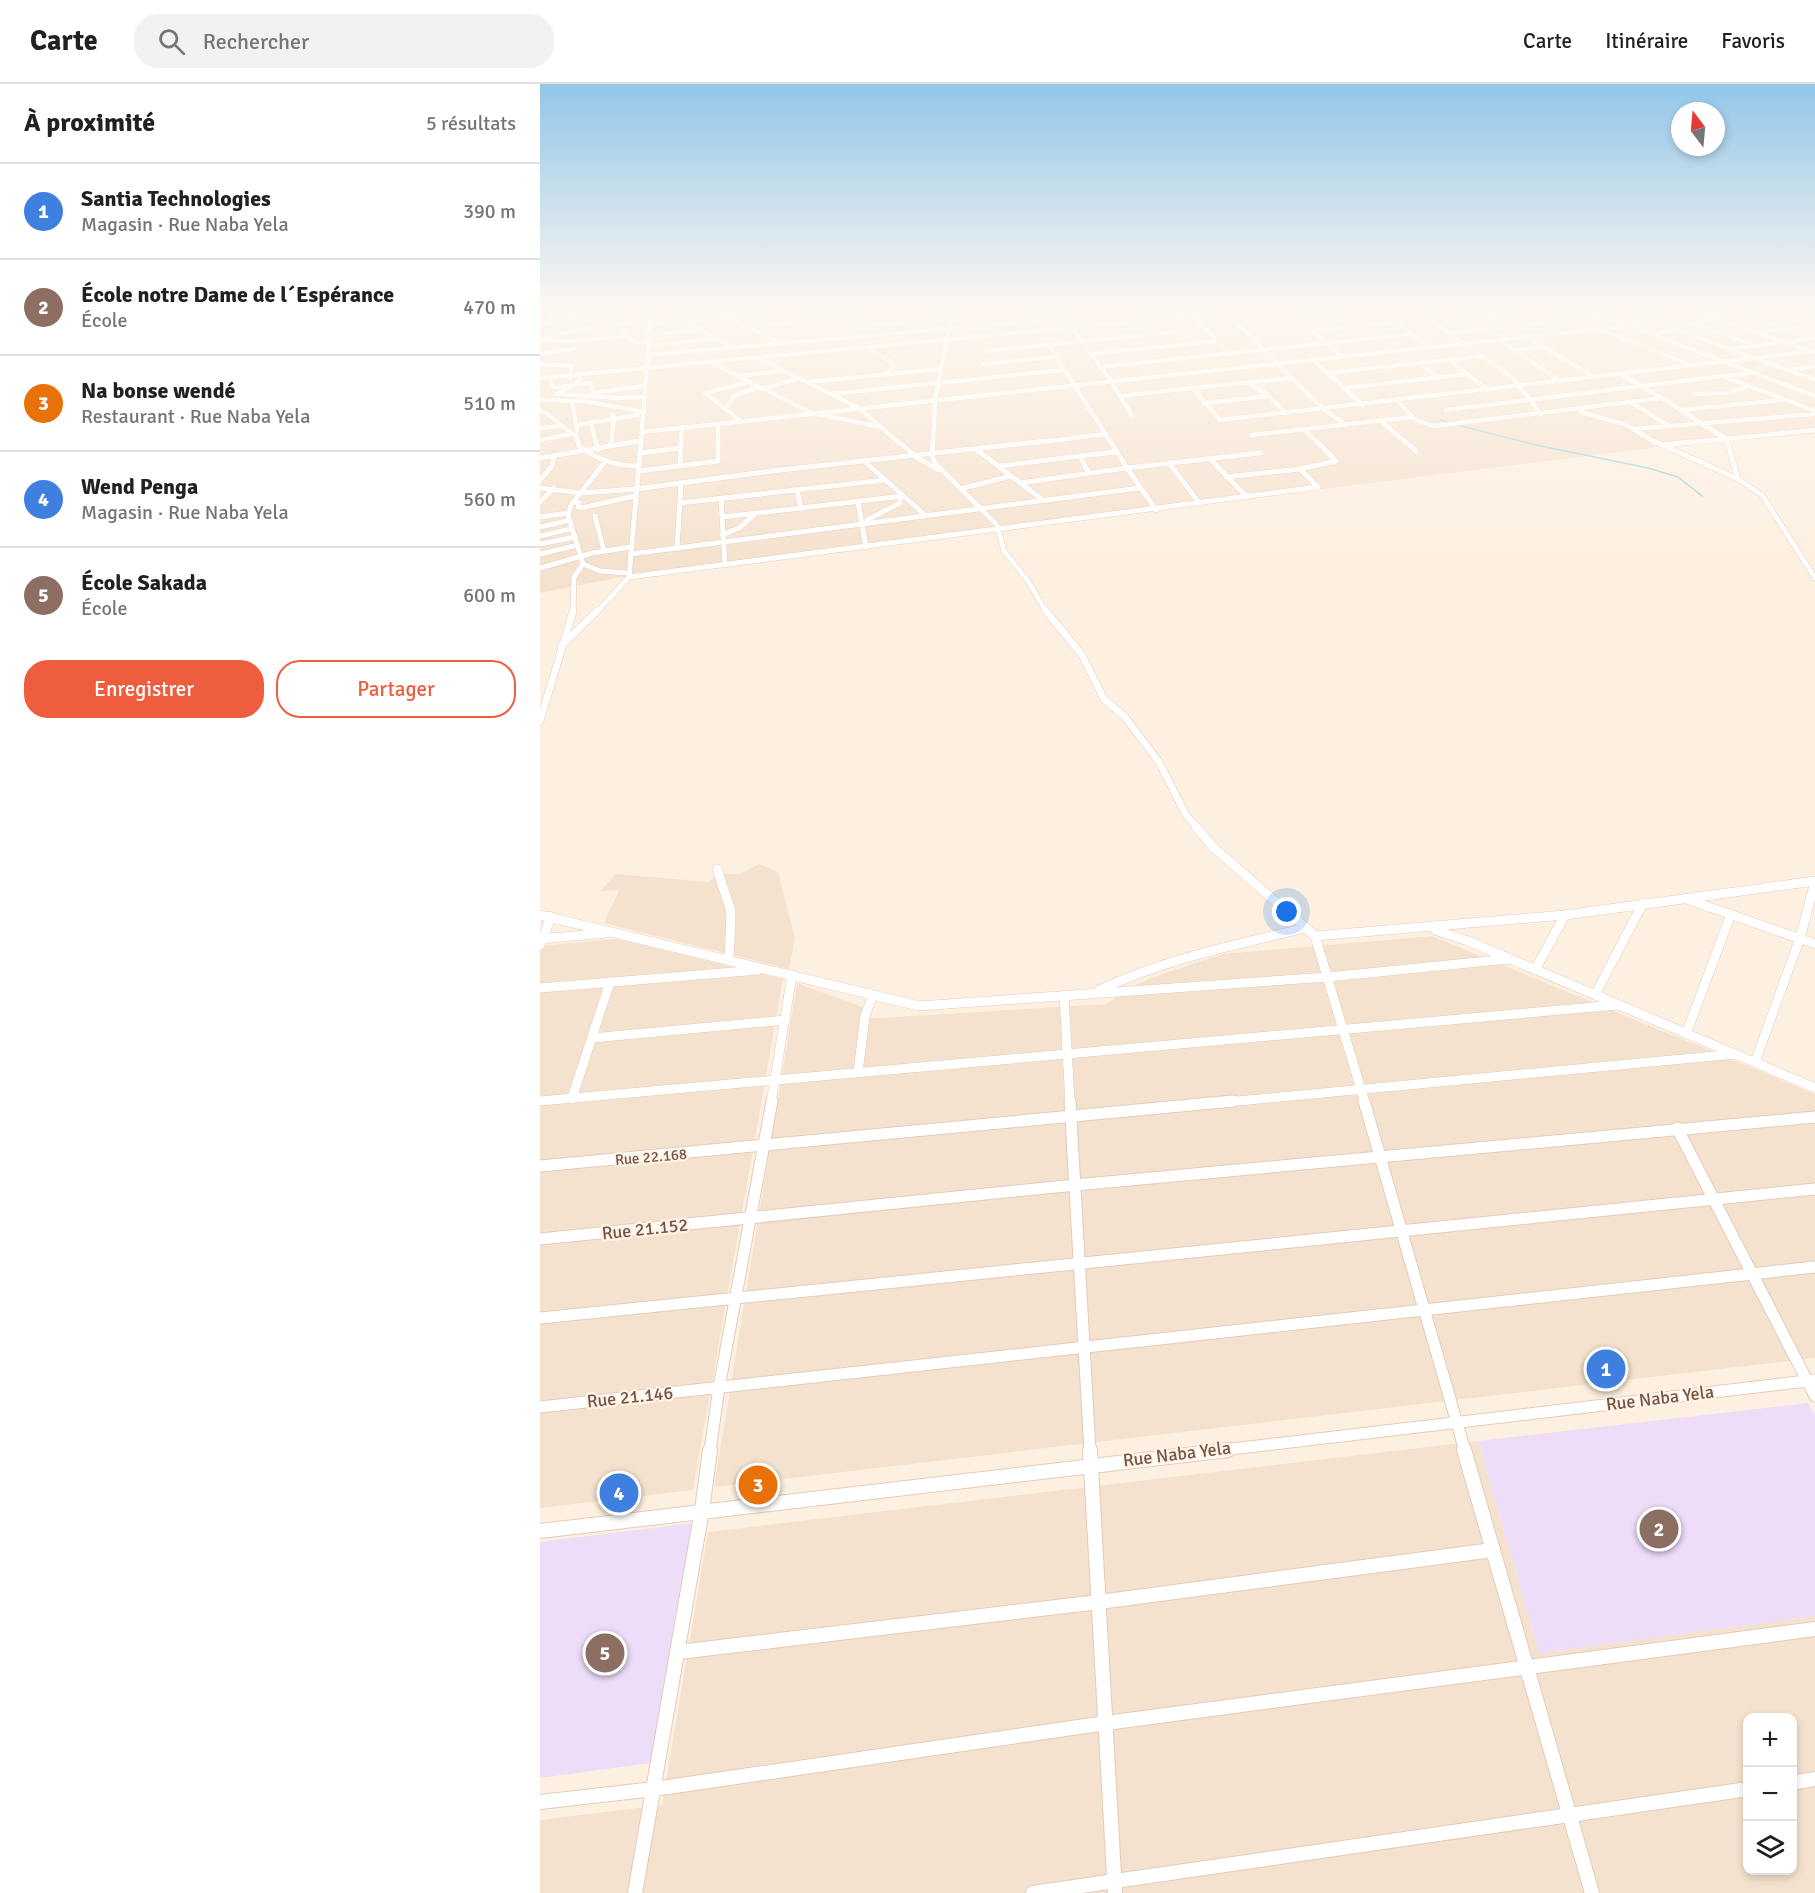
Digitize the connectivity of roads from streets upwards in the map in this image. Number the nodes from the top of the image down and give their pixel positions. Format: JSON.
{"nodes":[{"id":1,"x":559,"y":392,"type":"edge"},
{"id":2,"x":615,"y":392,"type":"edge"},
{"id":3,"x":645,"y":392,"type":"edge"},
{"id":4,"x":707,"y":392,"type":"edge"},
{"id":5,"x":745,"y":392,"type":"edge"},
{"id":6,"x":770,"y":392,"type":"edge"},
{"id":7,"x":828,"y":392,"type":"edge"},
{"id":8,"x":846,"y":392,"type":"edge"},
{"id":9,"x":936,"y":392,"type":"edge"},
{"id":10,"x":1010,"y":392,"type":"edge"},
{"id":11,"x":1078,"y":392,"type":"edge"},
{"id":12,"x":1119,"y":392,"type":"edge"},
{"id":13,"x":1153,"y":392,"type":"edge"},
{"id":14,"x":1196,"y":392,"type":"edge"},
{"id":15,"x":1264,"y":392,"type":"edge"},
{"id":16,"x":1306,"y":392,"type":"edge"},
{"id":17,"x":1349,"y":392,"type":"edge"},
{"id":18,"x":1468,"y":392,"type":"edge"},
{"id":19,"x":1525,"y":392,"type":"edge"},
{"id":20,"x":1593,"y":392,"type":"edge"},
{"id":21,"x":1652,"y":392,"type":"edge"},
{"id":22,"x":1729,"y":392,"type":"edge"},
{"id":23,"x":1764,"y":392,"type":"edge"},
{"id":24,"x":556,"y":394,"type":"junction"},
{"id":25,"x":591,"y":394,"type":"junction"},
{"id":26,"x":831,"y":394,"type":"junction"},
{"id":27,"x":1581,"y":394,"type":"junction"},
{"id":28,"x":1694,"y":394,"type":"joint"},
{"id":29,"x":1121,"y":396,"type":"junction"},
{"id":30,"x":1269,"y":396,"type":"junction"},
{"id":31,"x":645,"y":397,"type":"junction"},
{"id":32,"x":1431,"y":397,"type":"junction"},
{"id":33,"x":1662,"y":398,"type":"junction"},
{"id":34,"x":540,"y":400,"type":"edge"},
{"id":35,"x":935,"y":400,"type":"junction"},
{"id":36,"x":1396,"y":400,"type":"junction"},
{"id":37,"x":1529,"y":400,"type":"junction"},
{"id":38,"x":1783,"y":400,"type":"junction"},
{"id":39,"x":550,"y":401,"type":"junction"},
{"id":40,"x":572,"y":401,"type":"junction"},
{"id":41,"x":1630,"y":402,"type":"junction"},
{"id":42,"x":591,"y":403,"type":"junction"},
{"id":43,"x":1204,"y":403,"type":"junction"},
{"id":44,"x":609,"y":405,"type":"junction"},
{"id":45,"x":1363,"y":405,"type":"junction"},
{"id":46,"x":1713,"y":406,"type":"junction"},
{"id":47,"x":1600,"y":407,"type":"junction"},
{"id":48,"x":859,"y":408,"type":"junction"},
{"id":49,"x":724,"y":409,"type":"junction"},
{"id":50,"x":1323,"y":409,"type":"junction"},
{"id":51,"x":540,"y":410,"type":"edge"},
{"id":52,"x":1446,"y":410,"type":"junction"},
{"id":53,"x":1682,"y":410,"type":"junction"},
{"id":54,"x":1572,"y":411,"type":"junction"},
{"id":55,"x":644,"y":413,"type":"junction"},
{"id":56,"x":812,"y":413,"type":"junction"},
{"id":57,"x":1286,"y":413,"type":"junction"},
{"id":58,"x":1815,"y":413,"type":"edge"},
{"id":59,"x":552,"y":414,"type":"junction"},
{"id":60,"x":1541,"y":414,"type":"junction"},
{"id":61,"x":1132,"y":416,"type":"dead end"},
{"id":62,"x":1412,"y":417,"type":"junction"},
{"id":63,"x":558,"y":418,"type":"junction"},
{"id":64,"x":614,"y":419,"type":"junction"},
{"id":65,"x":1380,"y":420,"type":"junction"},
{"id":66,"x":1739,"y":420,"type":"junction"},
{"id":67,"x":741,"y":421,"type":"junction"},
{"id":68,"x":593,"y":423,"type":"junction"},
{"id":69,"x":1704,"y":423,"type":"junction"},
{"id":70,"x":718,"y":424,"type":"junction"},
{"id":71,"x":1346,"y":424,"type":"junction"},
{"id":72,"x":1466,"y":424,"type":"junction"},
{"id":73,"x":1627,"y":424,"type":"junction"},
{"id":74,"x":577,"y":425,"type":"junction"},
{"id":75,"x":1746,"y":425,"type":"dead end"},
{"id":76,"x":561,"y":426,"type":"junction"},
{"id":77,"x":1669,"y":426,"type":"junction"},
{"id":78,"x":540,"y":427,"type":"edge"},
{"id":79,"x":682,"y":428,"type":"junction"},
{"id":80,"x":882,"y":428,"type":"junction"},
{"id":81,"x":1304,"y":429,"type":"junction"},
{"id":82,"x":1634,"y":429,"type":"junction"},
{"id":83,"x":1753,"y":430,"type":"dead end"},
{"id":84,"x":1815,"y":430,"type":"edge"},
{"id":85,"x":642,"y":432,"type":"junction"},
{"id":86,"x":1106,"y":434,"type":"junction"},
{"id":87,"x":574,"y":435,"type":"junction"},
{"id":88,"x":1252,"y":435,"type":"dead end"},
{"id":89,"x":1761,"y":435,"type":"junction"},
{"id":90,"x":1726,"y":439,"type":"junction"},
{"id":91,"x":540,"y":440,"type":"edge"},
{"id":92,"x":640,"y":441,"type":"junction"},
{"id":93,"x":611,"y":444,"type":"junction"},
{"id":94,"x":1660,"y":445,"type":"junction"},
{"id":95,"x":597,"y":446,"type":"junction"},
{"id":96,"x":681,"y":448,"type":"junction"},
{"id":97,"x":583,"y":449,"type":"junction"},
{"id":98,"x":977,"y":450,"type":"junction"},
{"id":99,"x":1416,"y":451,"type":"dead end"},
{"id":100,"x":1116,"y":452,"type":"junction"},
{"id":101,"x":640,"y":453,"type":"junction"},
{"id":102,"x":1260,"y":453,"type":"dead end"},
{"id":103,"x":932,"y":455,"type":"junction"},
{"id":104,"x":554,"y":456,"type":"junction"},
{"id":105,"x":1080,"y":456,"type":"junction"},
{"id":106,"x":916,"y":457,"type":"junction"},
{"id":107,"x":542,"y":458,"type":"edge"},
{"id":108,"x":1210,"y":459,"type":"junction"},
{"id":109,"x":602,"y":460,"type":"junction"},
{"id":110,"x":865,"y":462,"type":"junction"},
{"id":111,"x":1169,"y":463,"type":"junction"},
{"id":112,"x":702,"y":464,"type":"junction"},
{"id":113,"x":540,"y":465,"type":"edge"},
{"id":114,"x":552,"y":466,"type":"junction"},
{"id":115,"x":680,"y":466,"type":"junction"},
{"id":116,"x":1000,"y":466,"type":"junction"},
{"id":117,"x":812,"y":467,"type":"junction"},
{"id":118,"x":1127,"y":468,"type":"junction"},
{"id":119,"x":639,"y":469,"type":"junction"},
{"id":120,"x":1300,"y":469,"type":"junction"},
{"id":121,"x":940,"y":470,"type":"junction"},
{"id":122,"x":1088,"y":472,"type":"junction"},
{"id":123,"x":708,"y":474,"type":"junction"},
{"id":124,"x":1011,"y":476,"type":"junction"},
{"id":125,"x":1226,"y":477,"type":"junction"},
{"id":126,"x":1738,"y":479,"type":"junction"},
{"id":127,"x":540,"y":480,"type":"edge"},
{"id":128,"x":886,"y":480,"type":"junction"},
{"id":129,"x":681,"y":483,"type":"junction"},
{"id":130,"x":1020,"y":483,"type":"junction"},
{"id":131,"x":540,"y":488,"type":"edge"},
{"id":132,"x":554,"y":488,"type":"junction"},
{"id":133,"x":818,"y":488,"type":"junction"},
{"id":134,"x":1140,"y":488,"type":"junction"},
{"id":135,"x":636,"y":489,"type":"junction"},
{"id":136,"x":960,"y":489,"type":"junction"},
{"id":137,"x":797,"y":490,"type":"junction"},
{"id":138,"x":569,"y":491,"type":"junction"},
{"id":139,"x":580,"y":493,"type":"junction"},
{"id":140,"x":635,"y":496,"type":"junction"},
{"id":141,"x":901,"y":496,"type":"junction"},
{"id":142,"x":1247,"y":497,"type":"junction"},
{"id":143,"x":721,"y":498,"type":"junction"},
{"id":144,"x":1043,"y":500,"type":"junction"},
{"id":145,"x":540,"y":502,"type":"edge"},
{"id":146,"x":858,"y":502,"type":"junction"},
{"id":147,"x":573,"y":503,"type":"junction"},
{"id":148,"x":680,"y":503,"type":"junction"},
{"id":149,"x":1200,"y":504,"type":"junction"},
{"id":150,"x":801,"y":508,"type":"junction"},
{"id":151,"x":983,"y":508,"type":"junction"},
{"id":152,"x":540,"y":509,"type":"edge"},
{"id":153,"x":1156,"y":510,"type":"junction"},
{"id":154,"x":568,"y":513,"type":"junction"},
{"id":155,"x":756,"y":514,"type":"junction"},
{"id":156,"x":550,"y":515,"type":"junction"},
{"id":157,"x":925,"y":515,"type":"junction"},
{"id":158,"x":595,"y":516,"type":"dead end"},
{"id":159,"x":540,"y":517,"type":"edge"},
{"id":160,"x":722,"y":517,"type":"junction"},
{"id":161,"x":567,"y":521,"type":"junction"},
{"id":162,"x":861,"y":523,"type":"junction"},
{"id":163,"x":540,"y":527,"type":"edge"},
{"id":164,"x":570,"y":529,"type":"junction"},
{"id":165,"x":999,"y":530,"type":"junction"},
{"id":166,"x":540,"y":536,"type":"edge"},
{"id":167,"x":575,"y":537,"type":"junction"},
{"id":168,"x":722,"y":539,"type":"junction"},
{"id":169,"x":540,"y":544,"type":"edge"},
{"id":170,"x":578,"y":545,"type":"junction"},
{"id":171,"x":866,"y":547,"type":"junction"},
{"id":172,"x":677,"y":548,"type":"junction"},
{"id":173,"x":604,"y":551,"type":"junction"},
{"id":174,"x":632,"y":551,"type":"junction"},
{"id":175,"x":540,"y":554,"type":"edge"},
{"id":176,"x":581,"y":556,"type":"junction"},
{"id":177,"x":1802,"y":559,"type":"junction"},
{"id":178,"x":583,"y":564,"type":"junction"},
{"id":179,"x":726,"y":565,"type":"junction"},
{"id":180,"x":1815,"y":565,"type":"edge"},
{"id":181,"x":540,"y":568,"type":"edge"},
{"id":182,"x":629,"y":575,"type":"junction"},
{"id":183,"x":1815,"y":578,"type":"edge"},
{"id":184,"x":561,"y":646,"type":"junction"},
{"id":185,"x":540,"y":721,"type":"edge"},
{"id":186,"x":717,"y":869,"type":"dead end"},
{"id":187,"x":1815,"y":881,"type":"edge"},
{"id":188,"x":1686,"y":899,"type":"junction"},
{"id":189,"x":1643,"y":903,"type":"junction"},
{"id":190,"x":540,"y":910,"type":"edge"},
{"id":191,"x":1731,"y":914,"type":"junction"},
{"id":192,"x":540,"y":915,"type":"edge"},
{"id":193,"x":1565,"y":915,"type":"junction"},
{"id":194,"x":552,"y":917,"type":"junction"},
{"id":195,"x":1425,"y":928,"type":"junction"},
{"id":196,"x":619,"y":932,"type":"junction"},
{"id":197,"x":1310,"y":932,"type":"junction"},
{"id":198,"x":1800,"y":938,"type":"junction"},
{"id":199,"x":541,"y":941,"type":"edge"},
{"id":200,"x":1815,"y":944,"type":"edge"},
{"id":201,"x":1508,"y":959,"type":"junction"},
{"id":202,"x":729,"y":960,"type":"junction"},
{"id":203,"x":767,"y":969,"type":"junction"},
{"id":204,"x":1535,"y":970,"type":"junction"},
{"id":205,"x":792,"y":975,"type":"junction"},
{"id":206,"x":1328,"y":977,"type":"junction"},
{"id":207,"x":610,"y":982,"type":"junction"},
{"id":208,"x":540,"y":988,"type":"edge"},
{"id":209,"x":1095,"y":992,"type":"junction"},
{"id":210,"x":1595,"y":995,"type":"junction"},
{"id":211,"x":873,"y":996,"type":"junction"},
{"id":212,"x":1064,"y":996,"type":"junction"},
{"id":213,"x":1617,"y":1005,"type":"junction"},
{"id":214,"x":786,"y":1020,"type":"junction"},
{"id":215,"x":1344,"y":1031,"type":"junction"},
{"id":216,"x":1686,"y":1034,"type":"junction"},
{"id":217,"x":592,"y":1038,"type":"junction"},
{"id":218,"x":1736,"y":1054,"type":"junction"},
{"id":219,"x":1068,"y":1055,"type":"junction"},
{"id":220,"x":1755,"y":1062,"type":"junction"},
{"id":221,"x":858,"y":1072,"type":"junction"},
{"id":222,"x":776,"y":1080,"type":"junction"},
{"id":223,"x":1815,"y":1088,"type":"edge"},
{"id":224,"x":1361,"y":1091,"type":"junction"},
{"id":225,"x":572,"y":1098,"type":"junction"},
{"id":226,"x":540,"y":1101,"type":"edge"},
{"id":227,"x":1071,"y":1116,"type":"junction"},
{"id":228,"x":1815,"y":1117,"type":"edge"},
{"id":229,"x":1677,"y":1128,"type":"junction"},
{"id":230,"x":762,"y":1147,"type":"junction"},
{"id":231,"x":1380,"y":1157,"type":"junction"},
{"id":232,"x":540,"y":1166,"type":"edge"},
{"id":233,"x":1075,"y":1185,"type":"junction"},
{"id":234,"x":1815,"y":1189,"type":"edge"},
{"id":235,"x":1713,"y":1198,"type":"junction"},
{"id":236,"x":750,"y":1219,"type":"junction"},
{"id":237,"x":1401,"y":1230,"type":"junction"},
{"id":238,"x":540,"y":1239,"type":"edge"},
{"id":239,"x":1079,"y":1263,"type":"junction"},
{"id":240,"x":1815,"y":1267,"type":"edge"},
{"id":241,"x":1752,"y":1275,"type":"junction"},
{"id":242,"x":735,"y":1297,"type":"junction"},
{"id":243,"x":1424,"y":1311,"type":"junction"},
{"id":244,"x":540,"y":1318,"type":"edge"},
{"id":245,"x":1084,"y":1347,"type":"junction"},
{"id":246,"x":1811,"y":1381,"type":"edge"},
{"id":247,"x":719,"y":1387,"type":"junction"},
{"id":248,"x":1815,"y":1396,"type":"edge"},
{"id":249,"x":540,"y":1407,"type":"edge"},
{"id":250,"x":1456,"y":1422,"type":"junction"},
{"id":251,"x":1091,"y":1464,"type":"junction"},
{"id":252,"x":702,"y":1510,"type":"junction"},
{"id":253,"x":540,"y":1531,"type":"edge"},
{"id":254,"x":1493,"y":1550,"type":"junction"},
{"id":255,"x":1099,"y":1602,"type":"junction"},
{"id":256,"x":1815,"y":1629,"type":"edge"},
{"id":257,"x":678,"y":1652,"type":"junction"},
{"id":258,"x":1527,"y":1667,"type":"junction"},
{"id":259,"x":1106,"y":1723,"type":"junction"},
{"id":260,"x":1815,"y":1779,"type":"edge"},
{"id":261,"x":1797,"y":1782,"type":"edge"},
{"id":262,"x":654,"y":1789,"type":"junction"},
{"id":263,"x":1743,"y":1790,"type":"edge"},
{"id":264,"x":540,"y":1803,"type":"edge"},
{"id":265,"x":1569,"y":1815,"type":"junction"},
{"id":266,"x":1115,"y":1887,"type":"edge"},
{"id":267,"x":635,"y":1893,"type":"edge"},
{"id":268,"x":1033,"y":1893,"type":"edge"},
{"id":269,"x":1592,"y":1893,"type":"edge"}],
"edges":[{"from":1,"to":24,"type":"street"},
{"from":2,"to":25,"type":"street"},
{"from":3,"to":31,"type":"street"},
{"from":4,"to":49,"type":"street"},
{"from":5,"to":49,"type":"street"},
{"from":6,"to":56,"type":"street"},
{"from":7,"to":26,"type":"street"},
{"from":8,"to":26,"type":"street"},
{"from":9,"to":35,"type":"street"},
{"from":10,"to":35,"type":"street"},
{"from":11,"to":86,"type":"street"},
{"from":12,"to":29,"type":"street"},
{"from":13,"to":29,"type":"street"},
{"from":14,"to":43,"type":"street"},
{"from":15,"to":30,"type":"street"},
{"from":16,"to":50,"type":"street"},
{"from":17,"to":45,"type":"street"},
{"from":18,"to":32,"type":"street"},
{"from":19,"to":37,"type":"street"},
{"from":20,"to":27,"type":"street"},
{"from":21,"to":33,"type":"street"},
{"from":22,"to":28,"type":"street"},
{"from":23,"to":38,"type":"street"},
{"from":24,"to":25,"type":"street"},
{"from":24,"to":39,"type":"street"},
{"from":25,"to":31,"type":"street"},
{"from":26,"to":48,"type":"street"},
{"from":27,"to":37,"type":"street"},
{"from":27,"to":47,"type":"street"},
{"from":28,"to":46,"type":"street"},
{"from":29,"to":61,"type":"street"},
{"from":30,"to":43,"type":"street"},
{"from":30,"to":57,"type":"street"},
{"from":31,"to":55,"type":"street"},
{"from":32,"to":36,"type":"street"},
{"from":32,"to":52,"type":"street"},
{"from":33,"to":41,"type":"street"},
{"from":33,"to":53,"type":"street"},
{"from":34,"to":39,"type":"street"},
{"from":35,"to":48,"type":"street"},
{"from":35,"to":103,"type":"street"},
{"from":36,"to":45,"type":"street"},
{"from":36,"to":62,"type":"street"},
{"from":37,"to":52,"type":"street"},
{"from":37,"to":60,"type":"street"},
{"from":38,"to":46,"type":"street"},
{"from":38,"to":58,"type":"street"},
{"from":39,"to":40,"type":"street"},
{"from":39,"to":59,"type":"street"},
{"from":40,"to":42,"type":"street"},
{"from":40,"to":74,"type":"street"},
{"from":41,"to":47,"type":"street"},
{"from":41,"to":77,"type":"street"},
{"from":42,"to":44,"type":"street"},
{"from":42,"to":68,"type":"street"},
{"from":43,"to":57,"type":"street"},
{"from":44,"to":55,"type":"street"},
{"from":44,"to":64,"type":"street"},
{"from":45,"to":50,"type":"street"},
{"from":46,"to":53,"type":"street"},
{"from":47,"to":54,"type":"street"},
{"from":47,"to":73,"type":"street"},
{"from":48,"to":56,"type":"street"},
{"from":48,"to":80,"type":"street"},
{"from":49,"to":67,"type":"street"},
{"from":50,"to":57,"type":"street"},
{"from":50,"to":71,"type":"street"},
{"from":51,"to":59,"type":"street"},
{"from":52,"to":72,"type":"street"},
{"from":53,"to":69,"type":"street"},
{"from":54,"to":60,"type":"street"},
{"from":54,"to":73,"type":"street"},
{"from":55,"to":64,"type":"street"},
{"from":55,"to":85,"type":"street"},
{"from":56,"to":67,"type":"street"},
{"from":56,"to":80,"type":"street"},
{"from":58,"to":66,"type":"street"},
{"from":59,"to":63,"type":"street"},
{"from":60,"to":72,"type":"street"},
{"from":62,"to":65,"type":"street"},
{"from":62,"to":72,"type":"street"},
{"from":63,"to":76,"type":"street"},
{"from":63,"to":78,"type":"street"},
{"from":64,"to":68,"type":"street"},
{"from":64,"to":93,"type":"street"},
{"from":65,"to":71,"type":"street"},
{"from":65,"to":99,"type":"street"},
{"from":66,"to":69,"type":"street"},
{"from":66,"to":75,"type":"street"},
{"from":67,"to":70,"type":"street"},
{"from":68,"to":74,"type":"street"},
{"from":68,"to":95,"type":"street"},
{"from":69,"to":77,"type":"street"},
{"from":69,"to":90,"type":"street"},
{"from":70,"to":79,"type":"street"},
{"from":70,"to":112,"type":"street"},
{"from":71,"to":81,"type":"street"},
{"from":73,"to":82,"type":"street"},
{"from":74,"to":87,"type":"street"},
{"from":76,"to":78,"type":"street"},
{"from":76,"to":87,"type":"street"},
{"from":77,"to":82,"type":"street"},
{"from":79,"to":85,"type":"street"},
{"from":79,"to":96,"type":"street"},
{"from":80,"to":106,"type":"street"},
{"from":81,"to":88,"type":"street"},
{"from":81,"to":120,"type":"street"},
{"from":82,"to":94,"type":"street"},
{"from":83,"to":89,"type":"street"},
{"from":84,"to":89,"type":"street"},
{"from":85,"to":92,"type":"street"},
{"from":86,"to":98,"type":"street"},
{"from":86,"to":100,"type":"street"},
{"from":87,"to":91,"type":"street"},
{"from":87,"to":97,"type":"street"},
{"from":89,"to":90,"type":"street"},
{"from":90,"to":94,"type":"street"},
{"from":90,"to":126,"type":"street"},
{"from":92,"to":93,"type":"street"},
{"from":92,"to":101,"type":"street"},
{"from":93,"to":95,"type":"street"},
{"from":94,"to":126,"type":"street"},
{"from":95,"to":97,"type":"street"},
{"from":95,"to":109,"type":"street"},
{"from":96,"to":101,"type":"street"},
{"from":96,"to":115,"type":"street"},
{"from":97,"to":104,"type":"street"},
{"from":97,"to":109,"type":"street"},
{"from":98,"to":103,"type":"street"},
{"from":98,"to":116,"type":"street"},
{"from":100,"to":105,"type":"street"},
{"from":100,"to":118,"type":"street"},
{"from":101,"to":119,"type":"street"},
{"from":102,"to":108,"type":"street"},
{"from":103,"to":106,"type":"street"},
{"from":103,"to":121,"type":"street"},
{"from":104,"to":107,"type":"street"},
{"from":104,"to":114,"type":"street"},
{"from":105,"to":116,"type":"street"},
{"from":105,"to":122,"type":"street"},
{"from":106,"to":110,"type":"street"},
{"from":106,"to":121,"type":"street"},
{"from":107,"to":113,"type":"street"},
{"from":108,"to":111,"type":"street"},
{"from":108,"to":125,"type":"street"},
{"from":109,"to":119,"type":"street"},
{"from":109,"to":139,"type":"street"},
{"from":110,"to":117,"type":"street"},
{"from":110,"to":128,"type":"street"},
{"from":111,"to":118,"type":"street"},
{"from":111,"to":149,"type":"street"},
{"from":112,"to":115,"type":"street"},
{"from":112,"to":123,"type":"street"},
{"from":113,"to":114,"type":"street"},
{"from":114,"to":127,"type":"street"},
{"from":115,"to":119,"type":"street"},
{"from":116,"to":124,"type":"street"},
{"from":117,"to":123,"type":"street"},
{"from":117,"to":133,"type":"street"},
{"from":118,"to":122,"type":"street"},
{"from":118,"to":134,"type":"street"},
{"from":119,"to":135,"type":"street"},
{"from":120,"to":125,"type":"street"},
{"from":120,"to":142,"type":"street"},
{"from":121,"to":136,"type":"street"},
{"from":122,"to":130,"type":"street"},
{"from":123,"to":129,"type":"street"},
{"from":124,"to":130,"type":"street"},
{"from":124,"to":136,"type":"street"},
{"from":125,"to":142,"type":"street"},
{"from":126,"to":177,"type":"street"},
{"from":128,"to":133,"type":"street"},
{"from":128,"to":141,"type":"street"},
{"from":129,"to":135,"type":"street"},
{"from":129,"to":148,"type":"street"},
{"from":130,"to":144,"type":"street"},
{"from":131,"to":132,"type":"street"},
{"from":132,"to":138,"type":"street"},
{"from":132,"to":145,"type":"street"},
{"from":133,"to":137,"type":"street"},
{"from":134,"to":144,"type":"street"},
{"from":134,"to":153,"type":"street"},
{"from":135,"to":139,"type":"street"},
{"from":135,"to":140,"type":"street"},
{"from":136,"to":151,"type":"street"},
{"from":137,"to":143,"type":"street"},
{"from":137,"to":150,"type":"street"},
{"from":138,"to":139,"type":"street"},
{"from":138,"to":147,"type":"street"},
{"from":139,"to":147,"type":"street"},
{"from":140,"to":147,"type":"street"},
{"from":140,"to":174,"type":"street"},
{"from":141,"to":146,"type":"street"},
{"from":141,"to":157,"type":"street"},
{"from":141,"to":162,"type":"street"},
{"from":142,"to":149,"type":"street"},
{"from":143,"to":148,"type":"street"},
{"from":143,"to":160,"type":"street"},
{"from":144,"to":151,"type":"street"},
{"from":146,"to":150,"type":"street"},
{"from":146,"to":162,"type":"street"},
{"from":147,"to":154,"type":"street"},
{"from":148,"to":172,"type":"street"},
{"from":149,"to":153,"type":"street"},
{"from":150,"to":155,"type":"street"},
{"from":151,"to":157,"type":"street"},
{"from":151,"to":165,"type":"street"},
{"from":152,"to":156,"type":"street"},
{"from":153,"to":165,"type":"street"},
{"from":154,"to":156,"type":"street"},
{"from":154,"to":161,"type":"street"},
{"from":155,"to":160,"type":"street"},
{"from":155,"to":168,"type":"street"},
{"from":156,"to":159,"type":"street"},
{"from":157,"to":162,"type":"street"},
{"from":158,"to":173,"type":"street"},
{"from":160,"to":168,"type":"street"},
{"from":161,"to":163,"type":"street"},
{"from":161,"to":164,"type":"street"},
{"from":162,"to":168,"type":"street"},
{"from":162,"to":171,"type":"street"},
{"from":164,"to":166,"type":"street"},
{"from":164,"to":167,"type":"street"},
{"from":165,"to":171,"type":"street"},
{"from":165,"to":197,"type":"street"},
{"from":167,"to":169,"type":"street"},
{"from":167,"to":170,"type":"street"},
{"from":168,"to":172,"type":"street"},
{"from":168,"to":179,"type":"street"},
{"from":170,"to":175,"type":"street"},
{"from":170,"to":176,"type":"street"},
{"from":171,"to":179,"type":"street"},
{"from":172,"to":174,"type":"street"},
{"from":173,"to":174,"type":"street"},
{"from":173,"to":176,"type":"street"},
{"from":174,"to":182,"type":"street"},
{"from":176,"to":178,"type":"street"},
{"from":176,"to":181,"type":"street"},
{"from":177,"to":180,"type":"street"},
{"from":177,"to":183,"type":"street"},
{"from":178,"to":182,"type":"street"},
{"from":178,"to":184,"type":"street"},
{"from":179,"to":182,"type":"street"},
{"from":182,"to":184,"type":"street"},
{"from":184,"to":185,"type":"street"},
{"from":186,"to":202,"type":"street"},
{"from":187,"to":188,"type":"street"},
{"from":187,"to":198,"type":"street"},
{"from":188,"to":189,"type":"street"},
{"from":188,"to":191,"type":"street"},
{"from":189,"to":193,"type":"street"},
{"from":189,"to":210,"type":"street"},
{"from":190,"to":194,"type":"street"},
{"from":191,"to":198,"type":"street"},
{"from":191,"to":216,"type":"street"},
{"from":192,"to":194,"type":"street"},
{"from":193,"to":195,"type":"street"},
{"from":193,"to":204,"type":"street"},
{"from":194,"to":196,"type":"street"},
{"from":194,"to":199,"type":"street"},
{"from":195,"to":197,"type":"street"},
{"from":195,"to":201,"type":"street"},
{"from":196,"to":199,"type":"street"},
{"from":196,"to":202,"type":"street"},
{"from":197,"to":206,"type":"street"},
{"from":197,"to":209,"type":"street"},
{"from":198,"to":200,"type":"street"},
{"from":198,"to":220,"type":"street"},
{"from":201,"to":204,"type":"street"},
{"from":201,"to":206,"type":"street"},
{"from":202,"to":203,"type":"street"},
{"from":203,"to":205,"type":"street"},
{"from":203,"to":207,"type":"street"},
{"from":204,"to":210,"type":"street"},
{"from":205,"to":211,"type":"street"},
{"from":205,"to":214,"type":"street"},
{"from":206,"to":209,"type":"street"},
{"from":206,"to":215,"type":"street"},
{"from":207,"to":208,"type":"street"},
{"from":207,"to":217,"type":"street"},
{"from":209,"to":212,"type":"street"},
{"from":210,"to":213,"type":"street"},
{"from":211,"to":212,"type":"street"},
{"from":211,"to":221,"type":"street"},
{"from":212,"to":219,"type":"street"},
{"from":213,"to":215,"type":"street"},
{"from":213,"to":216,"type":"street"},
{"from":214,"to":217,"type":"street"},
{"from":214,"to":222,"type":"street"},
{"from":215,"to":219,"type":"street"},
{"from":215,"to":224,"type":"street"},
{"from":216,"to":218,"type":"street"},
{"from":217,"to":225,"type":"street"},
{"from":218,"to":220,"type":"street"},
{"from":218,"to":224,"type":"street","name":"Rue 22.168"},
{"from":219,"to":221,"type":"street"},
{"from":219,"to":227,"type":"street"},
{"from":220,"to":223,"type":"street"},
{"from":221,"to":222,"type":"street"},
{"from":222,"to":225,"type":"street"},
{"from":222,"to":230,"type":"street"},
{"from":224,"to":227,"type":"street","name":"Rue 22.168"},
{"from":224,"to":231,"type":"street"},
{"from":225,"to":226,"type":"street"},
{"from":227,"to":230,"type":"street","name":"Rue 22.168"},
{"from":227,"to":233,"type":"street"},
{"from":228,"to":229,"type":"street","name":"Rue 21.152"},
{"from":229,"to":231,"type":"street","name":"Rue 21.152"},
{"from":229,"to":235,"type":"street"},
{"from":230,"to":232,"type":"street","name":"Rue 22.168"},
{"from":230,"to":236,"type":"street"},
{"from":231,"to":233,"type":"street","name":"Rue 21.152"},
{"from":231,"to":237,"type":"street"},
{"from":233,"to":236,"type":"street","name":"Rue 21.152"},
{"from":233,"to":239,"type":"street"},
{"from":234,"to":235,"type":"street"},
{"from":235,"to":237,"type":"street"},
{"from":235,"to":241,"type":"street"},
{"from":236,"to":238,"type":"street","name":"Rue 21.152"},
{"from":236,"to":242,"type":"street"},
{"from":237,"to":239,"type":"street"},
{"from":237,"to":243,"type":"street"},
{"from":239,"to":242,"type":"street"},
{"from":239,"to":245,"type":"street"},
{"from":240,"to":241,"type":"street","name":"Rue 21.146"},
{"from":241,"to":243,"type":"street","name":"Rue 21.146"},
{"from":241,"to":246,"type":"street"},
{"from":242,"to":244,"type":"street"},
{"from":242,"to":247,"type":"street"},
{"from":243,"to":245,"type":"street","name":"Rue 21.146"},
{"from":243,"to":250,"type":"street"},
{"from":245,"to":247,"type":"street","name":"Rue 21.146"},
{"from":245,"to":251,"type":"street"},
{"from":246,"to":248,"type":"street"},
{"from":246,"to":250,"type":"street","name":"Rue Naba Yela"},
{"from":247,"to":249,"type":"street","name":"Rue 21.146"},
{"from":247,"to":252,"type":"street"},
{"from":250,"to":251,"type":"street","name":"Rue Naba Yela"},
{"from":250,"to":254,"type":"street"},
{"from":251,"to":252,"type":"street","name":"Rue Naba Yela"},
{"from":251,"to":255,"type":"street"},
{"from":252,"to":253,"type":"street","name":"Rue Naba Yela"},
{"from":252,"to":257,"type":"street"},
{"from":254,"to":255,"type":"street"},
{"from":254,"to":258,"type":"street"},
{"from":255,"to":257,"type":"street"},
{"from":255,"to":259,"type":"street"},
{"from":256,"to":258,"type":"street"},
{"from":257,"to":262,"type":"street"},
{"from":258,"to":259,"type":"street"},
{"from":258,"to":265,"type":"street"},
{"from":259,"to":262,"type":"street"},
{"from":259,"to":266,"type":"street"},
{"from":260,"to":261,"type":"street"},
{"from":262,"to":264,"type":"street"},
{"from":262,"to":267,"type":"street"},
{"from":263,"to":265,"type":"street"},
{"from":265,"to":266,"type":"street"},
{"from":265,"to":269,"type":"street"},
{"from":266,"to":268,"type":"street"}]}
